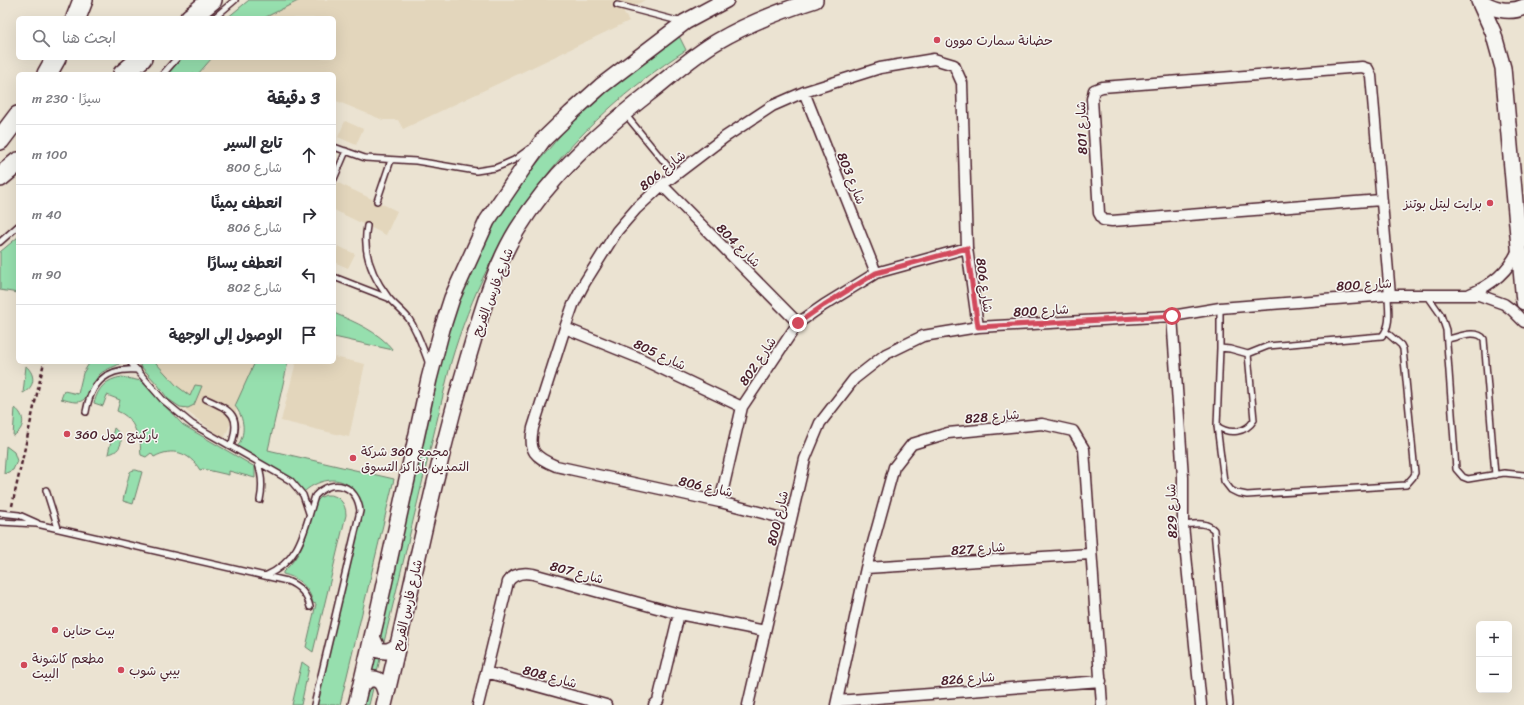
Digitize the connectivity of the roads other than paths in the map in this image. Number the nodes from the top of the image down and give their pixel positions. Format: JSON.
{"nodes":[{"id":1,"x":83,"y":0,"type":"edge"},
{"id":2,"x":212,"y":0,"type":"edge"},
{"id":3,"x":235,"y":0,"type":"edge"},
{"id":4,"x":726,"y":0,"type":"edge"},
{"id":5,"x":815,"y":0,"type":"edge"},
{"id":6,"x":1479,"y":0,"type":"edge"},
{"id":7,"x":617,"y":5,"type":"dead end"},
{"id":8,"x":1524,"y":7,"type":"edge"},
{"id":9,"x":77,"y":16,"type":"edge"},
{"id":10,"x":192,"y":16,"type":"edge"},
{"id":11,"x":216,"y":16,"type":"edge"},
{"id":12,"x":685,"y":22,"type":"junction"},
{"id":13,"x":55,"y":60,"type":"edge"},
{"id":14,"x":140,"y":60,"type":"edge"},
{"id":15,"x":175,"y":60,"type":"edge"},
{"id":16,"x":47,"y":72,"type":"edge"},
{"id":17,"x":125,"y":72,"type":"edge"},
{"id":18,"x":165,"y":72,"type":"edge"},
{"id":19,"x":804,"y":92,"type":"junction"},
{"id":20,"x":624,"y":113,"type":"junction"},
{"id":21,"x":16,"y":119,"type":"edge"},
{"id":22,"x":0,"y":140,"type":"edge"},
{"id":23,"x":544,"y":140,"type":"junction"},
{"id":24,"x":336,"y":148,"type":"edge"},
{"id":25,"x":346,"y":151,"type":"junction"},
{"id":26,"x":392,"y":160,"type":"junction"},
{"id":27,"x":16,"y":164,"type":"edge"},
{"id":28,"x":336,"y":175,"type":"edge"},
{"id":29,"x":675,"y":175,"type":"junction"},
{"id":30,"x":0,"y":177,"type":"edge"},
{"id":31,"x":662,"y":185,"type":"junction"},
{"id":32,"x":1381,"y":200,"type":"junction"},
{"id":33,"x":377,"y":201,"type":"dead end"},
{"id":34,"x":367,"y":226,"type":"dead end"},
{"id":35,"x":16,"y":228,"type":"edge"},
{"id":36,"x":0,"y":242,"type":"edge"},
{"id":37,"x":1519,"y":247,"type":"junction"},
{"id":38,"x":967,"y":248,"type":"junction"},
{"id":39,"x":876,"y":273,"type":"junction"},
{"id":40,"x":336,"y":278,"type":"edge"},
{"id":41,"x":1427,"y":294,"type":"junction"},
{"id":42,"x":1470,"y":294,"type":"junction"},
{"id":43,"x":1389,"y":295,"type":"junction"},
{"id":44,"x":388,"y":298,"type":"junction"},
{"id":45,"x":1524,"y":302,"type":"edge"},
{"id":46,"x":1220,"y":308,"type":"junction"},
{"id":47,"x":1172,"y":316,"type":"junction"},
{"id":48,"x":1524,"y":322,"type":"edge"},
{"id":49,"x":798,"y":323,"type":"junction"},
{"id":50,"x":978,"y":327,"type":"junction"},
{"id":51,"x":565,"y":328,"type":"junction"},
{"id":52,"x":1386,"y":332,"type":"junction"},
{"id":53,"x":1448,"y":338,"type":"junction"},
{"id":54,"x":1220,"y":348,"type":"junction"},
{"id":55,"x":1248,"y":354,"type":"junction"},
{"id":56,"x":132,"y":364,"type":"edge"},
{"id":57,"x":431,"y":369,"type":"junction"},
{"id":58,"x":138,"y":370,"type":"junction"},
{"id":59,"x":206,"y":399,"type":"dead end"},
{"id":60,"x":742,"y":407,"type":"junction"},
{"id":61,"x":86,"y":412,"type":"dead end"},
{"id":62,"x":1217,"y":426,"type":"junction"},
{"id":63,"x":231,"y":446,"type":"junction"},
{"id":64,"x":258,"y":461,"type":"junction"},
{"id":65,"x":1495,"y":475,"type":"junction"},
{"id":66,"x":1524,"y":475,"type":"edge"},
{"id":67,"x":46,"y":490,"type":"dead end"},
{"id":68,"x":260,"y":500,"type":"dead end"},
{"id":69,"x":720,"y":502,"type":"junction"},
{"id":70,"x":0,"y":513,"type":"edge"},
{"id":71,"x":310,"y":514,"type":"junction"},
{"id":72,"x":790,"y":520,"type":"junction"},
{"id":73,"x":0,"y":522,"type":"edge"},
{"id":74,"x":37,"y":524,"type":"junction"},
{"id":75,"x":1183,"y":525,"type":"junction"},
{"id":76,"x":58,"y":528,"type":"junction"},
{"id":77,"x":1090,"y":554,"type":"junction"},
{"id":78,"x":866,"y":568,"type":"junction"},
{"id":79,"x":265,"y":576,"type":"junction"},
{"id":80,"x":310,"y":607,"type":"dead end"},
{"id":81,"x":679,"y":614,"type":"junction"},
{"id":82,"x":765,"y":630,"type":"junction"},
{"id":83,"x":372,"y":637,"type":"junction"},
{"id":84,"x":398,"y":646,"type":"junction"},
{"id":85,"x":486,"y":672,"type":"junction"},
{"id":86,"x":1100,"y":681,"type":"junction"},
{"id":87,"x":360,"y":687,"type":"junction"},
{"id":88,"x":385,"y":701,"type":"edge"},
{"id":89,"x":836,"y":703,"type":"edge"},
{"id":90,"x":314,"y":705,"type":"edge"},
{"id":91,"x":356,"y":705,"type":"edge"},
{"id":92,"x":478,"y":705,"type":"edge"},
{"id":93,"x":606,"y":705,"type":"edge"},
{"id":94,"x":654,"y":705,"type":"edge"},
{"id":95,"x":748,"y":705,"type":"edge"},
{"id":96,"x":1102,"y":705,"type":"edge"},
{"id":97,"x":1201,"y":705,"type":"edge"},
{"id":98,"x":1230,"y":705,"type":"edge"}],
"edges":[{"from":1,"to":9,"type":"highway"},
{"from":2,"to":10,"type":"highway"},
{"from":3,"to":11,"type":"lane"},
{"from":4,"to":12,"type":"street","name":"شارع فارس الفريح"},
{"from":5,"to":20,"type":"street","name":"شارع فارس الفريح"},
{"from":6,"to":8,"type":"street"},
{"from":6,"to":37,"type":"street"},
{"from":7,"to":12,"type":"lane"},
{"from":12,"to":23,"type":"street","name":"شارع فارس الفريح"},
{"from":13,"to":16,"type":"highway"},
{"from":14,"to":17,"type":"highway"},
{"from":15,"to":18,"type":"lane"},
{"from":19,"to":29,"type":"street","name":"شارع 806"},
{"from":19,"to":38,"type":"street","name":"شارع 806"},
{"from":19,"to":39,"type":"street","name":"شارع 803"},
{"from":20,"to":29,"type":"lane"},
{"from":20,"to":84,"type":"street","name":"شارع فارس الفريح"},
{"from":21,"to":22,"type":"highway"},
{"from":23,"to":26,"type":"lane"},
{"from":23,"to":57,"type":"street","name":"شارع فارس الفريح"},
{"from":24,"to":25,"type":"lane"},
{"from":25,"to":26,"type":"lane"},
{"from":25,"to":28,"type":"lane"},
{"from":26,"to":33,"type":"lane"},
{"from":27,"to":30,"type":"highway"},
{"from":29,"to":31,"type":"street","name":"شارع 806"},
{"from":31,"to":49,"type":"street","name":"شارع 804"},
{"from":31,"to":51,"type":"street","name":"شارع 806"},
{"from":32,"to":32,"type":"street","name":"شارع 801"},
{"from":32,"to":43,"type":"street","name":"شارع 801"},
{"from":34,"to":44,"type":"lane"},
{"from":35,"to":36,"type":"lane"},
{"from":37,"to":42,"type":"street","name":"شارع 800"},
{"from":37,"to":45,"type":"street"},
{"from":38,"to":39,"type":"street","name":"شارع 802"},
{"from":38,"to":50,"type":"street","name":"شارع 806"},
{"from":39,"to":49,"type":"street","name":"شارع 802"},
{"from":40,"to":44,"type":"lane"},
{"from":41,"to":42,"type":"street","name":"شارع 800"},
{"from":41,"to":43,"type":"street","name":"شارع 800"},
{"from":41,"to":53,"type":"lane"},
{"from":42,"to":48,"type":"street","name":"شارع 800"},
{"from":43,"to":46,"type":"street","name":"شارع 800"},
{"from":43,"to":52,"type":"lane"},
{"from":44,"to":57,"type":"lane"},
{"from":46,"to":47,"type":"street","name":"شارع 800"},
{"from":46,"to":54,"type":"lane"},
{"from":47,"to":50,"type":"street","name":"شارع 800"},
{"from":47,"to":75,"type":"street","name":"شارع 829"},
{"from":49,"to":60,"type":"street","name":"شارع 802"},
{"from":50,"to":72,"type":"street","name":"شارع 800"},
{"from":51,"to":60,"type":"street","name":"شارع 805"},
{"from":51,"to":69,"type":"street","name":"شارع 806"},
{"from":52,"to":55,"type":"lane"},
{"from":52,"to":62,"type":"lane"},
{"from":53,"to":65,"type":"lane"},
{"from":53,"to":65,"type":"lane"},
{"from":54,"to":55,"type":"lane"},
{"from":54,"to":62,"type":"lane"},
{"from":55,"to":62,"type":"lane"},
{"from":56,"to":58,"type":"lane"},
{"from":57,"to":83,"type":"street","name":"شارع فارس الفريح"},
{"from":58,"to":61,"type":"lane"},
{"from":58,"to":63,"type":"lane"},
{"from":59,"to":63,"type":"lane"},
{"from":60,"to":69,"type":"street","name":"شارع 802"},
{"from":63,"to":64,"type":"lane"},
{"from":64,"to":68,"type":"lane"},
{"from":64,"to":71,"type":"lane"},
{"from":65,"to":66,"type":"lane"},
{"from":67,"to":76,"type":"lane"},
{"from":69,"to":72,"type":"street","name":"شارع 806"},
{"from":70,"to":74,"type":"lane"},
{"from":71,"to":79,"type":"lane"},
{"from":71,"to":90,"type":"lane"},
{"from":72,"to":82,"type":"street","name":"شارع 800"},
{"from":73,"to":74,"type":"lane"},
{"from":74,"to":76,"type":"lane"},
{"from":75,"to":97,"type":"street","name":"شارع 829"},
{"from":75,"to":98,"type":"lane"},
{"from":76,"to":79,"type":"lane"},
{"from":77,"to":78,"type":"street","name":"شارع 827"},
{"from":77,"to":78,"type":"street","name":"شارع 828"},
{"from":77,"to":86,"type":"street","name":"شارع 828"},
{"from":78,"to":89,"type":"street","name":"شارع 828"},
{"from":79,"to":80,"type":"lane"},
{"from":81,"to":82,"type":"street","name":"شارع 807"},
{"from":81,"to":85,"type":"street","name":"شارع 807"},
{"from":81,"to":94,"type":"street"},
{"from":82,"to":95,"type":"street","name":"شارع 800"},
{"from":83,"to":84,"type":"street"},
{"from":83,"to":87,"type":"street","name":"شارع فارس الفريح"},
{"from":84,"to":88,"type":"street","name":"شارع فارس الفريح"},
{"from":85,"to":92,"type":"street","name":"شارع 807"},
{"from":85,"to":93,"type":"street","name":"شارع 808"},
{"from":86,"to":89,"type":"street","name":"شارع 826"},
{"from":86,"to":96,"type":"street","name":"شارع 828"},
{"from":87,"to":88,"type":"street"},
{"from":87,"to":91,"type":"street","name":"شارع فارس الفريح"}]}
